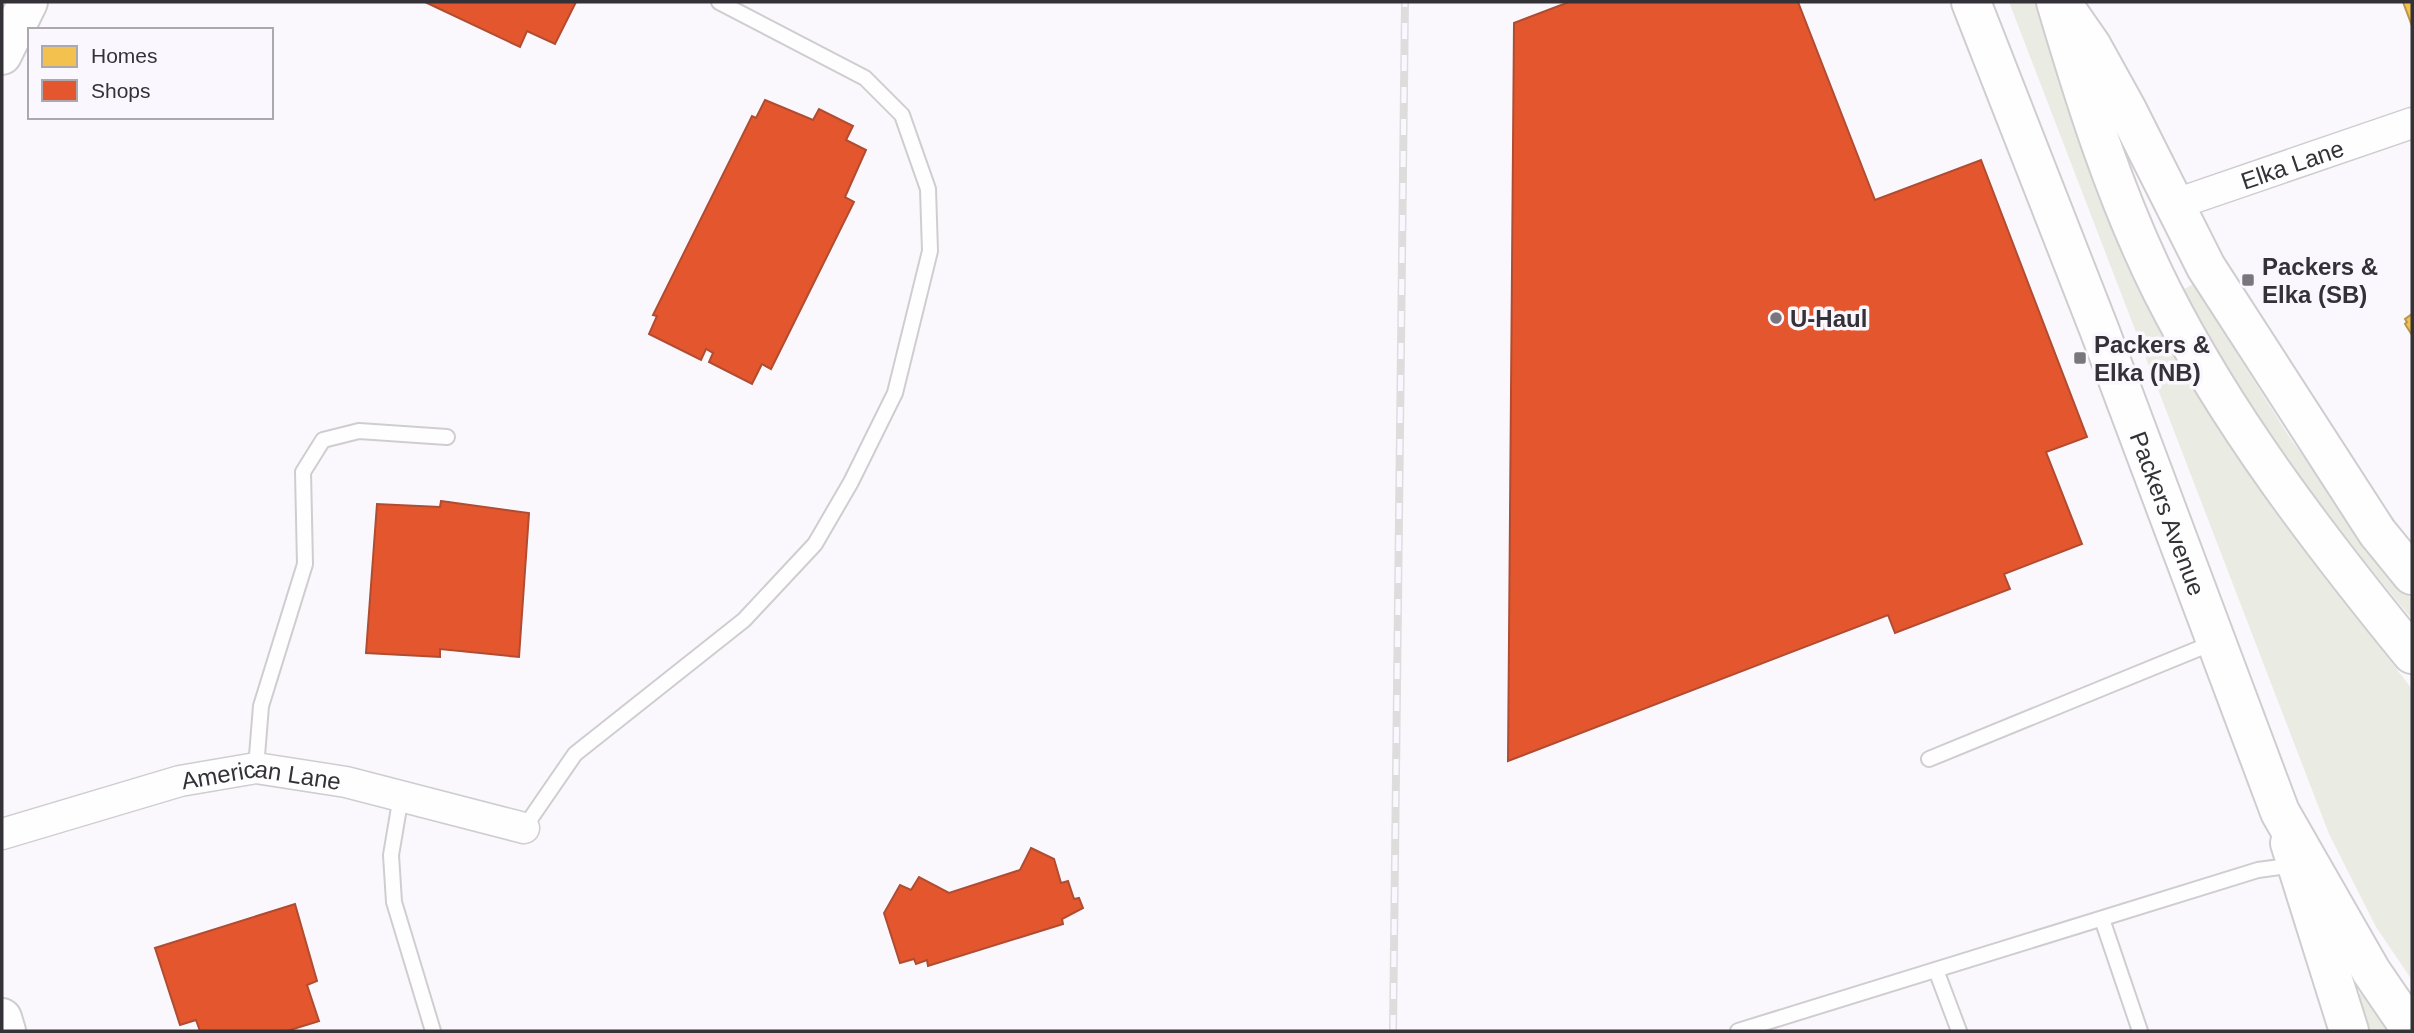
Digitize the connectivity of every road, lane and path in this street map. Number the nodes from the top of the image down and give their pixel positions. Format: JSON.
{"nodes":[{"id":1,"x":28,"y":2,"type":"edge"},
{"id":2,"x":719,"y":2,"type":"edge"},
{"id":3,"x":1971,"y":2,"type":"edge"},
{"id":4,"x":2059,"y":2,"type":"edge"},
{"id":5,"x":2,"y":55,"type":"edge"},
{"id":6,"x":2412,"y":122,"type":"edge"},
{"id":7,"x":2174,"y":205,"type":"junction"},
{"id":8,"x":447,"y":437,"type":"dead end"},
{"id":9,"x":2412,"y":575,"type":"edge"},
{"id":10,"x":2216,"y":642,"type":"junction"},
{"id":11,"x":2412,"y":654,"type":"edge"},
{"id":12,"x":1928,"y":759,"type":"dead end"},
{"id":13,"x":256,"y":768,"type":"junction"},
{"id":14,"x":401,"y":796,"type":"junction"},
{"id":15,"x":2280,"y":812,"type":"junction"},
{"id":16,"x":524,"y":828,"type":"joint"},
{"id":17,"x":2,"y":834,"type":"edge"},
{"id":18,"x":2296,"y":865,"type":"junction"},
{"id":19,"x":2102,"y":919,"type":"junction"},
{"id":20,"x":1936,"y":970,"type":"junction"},
{"id":21,"x":2,"y":1018,"type":"edge"},
{"id":22,"x":6,"y":1031,"type":"edge"},
{"id":23,"x":433,"y":1031,"type":"edge"},
{"id":24,"x":1738,"y":1031,"type":"edge"},
{"id":25,"x":1959,"y":1031,"type":"edge"},
{"id":26,"x":2140,"y":1031,"type":"edge"},
{"id":27,"x":2349,"y":1031,"type":"edge"},
{"id":28,"x":2412,"y":1031,"type":"edge"}],
"edges":[{"from":1,"to":5,"type":"main road"},
{"from":2,"to":16,"type":"lane"},
{"from":3,"to":10,"type":"main road","name":"Packers Avenue"},
{"from":4,"to":7,"type":"main road"},
{"from":4,"to":11,"type":"main road"},
{"from":6,"to":7,"type":"street","name":"Elka Lane"},
{"from":7,"to":9,"type":"main road"},
{"from":8,"to":13,"type":"lane"},
{"from":10,"to":12,"type":"lane"},
{"from":10,"to":15,"type":"main road","name":"Packers Avenue"},
{"from":13,"to":14,"type":"street","name":"American Lane"},
{"from":13,"to":17,"type":"street","name":"American Lane"},
{"from":14,"to":16,"type":"street","name":"American Lane"},
{"from":14,"to":23,"type":"lane"},
{"from":15,"to":18,"type":"main road","name":"Packers Avenue"},
{"from":15,"to":28,"type":"main road"},
{"from":18,"to":19,"type":"lane"},
{"from":18,"to":27,"type":"main road","name":"Packers Avenue"},
{"from":19,"to":20,"type":"lane"},
{"from":19,"to":26,"type":"lane"},
{"from":20,"to":24,"type":"lane"},
{"from":20,"to":25,"type":"lane"},
{"from":21,"to":22,"type":"main road"}]}
